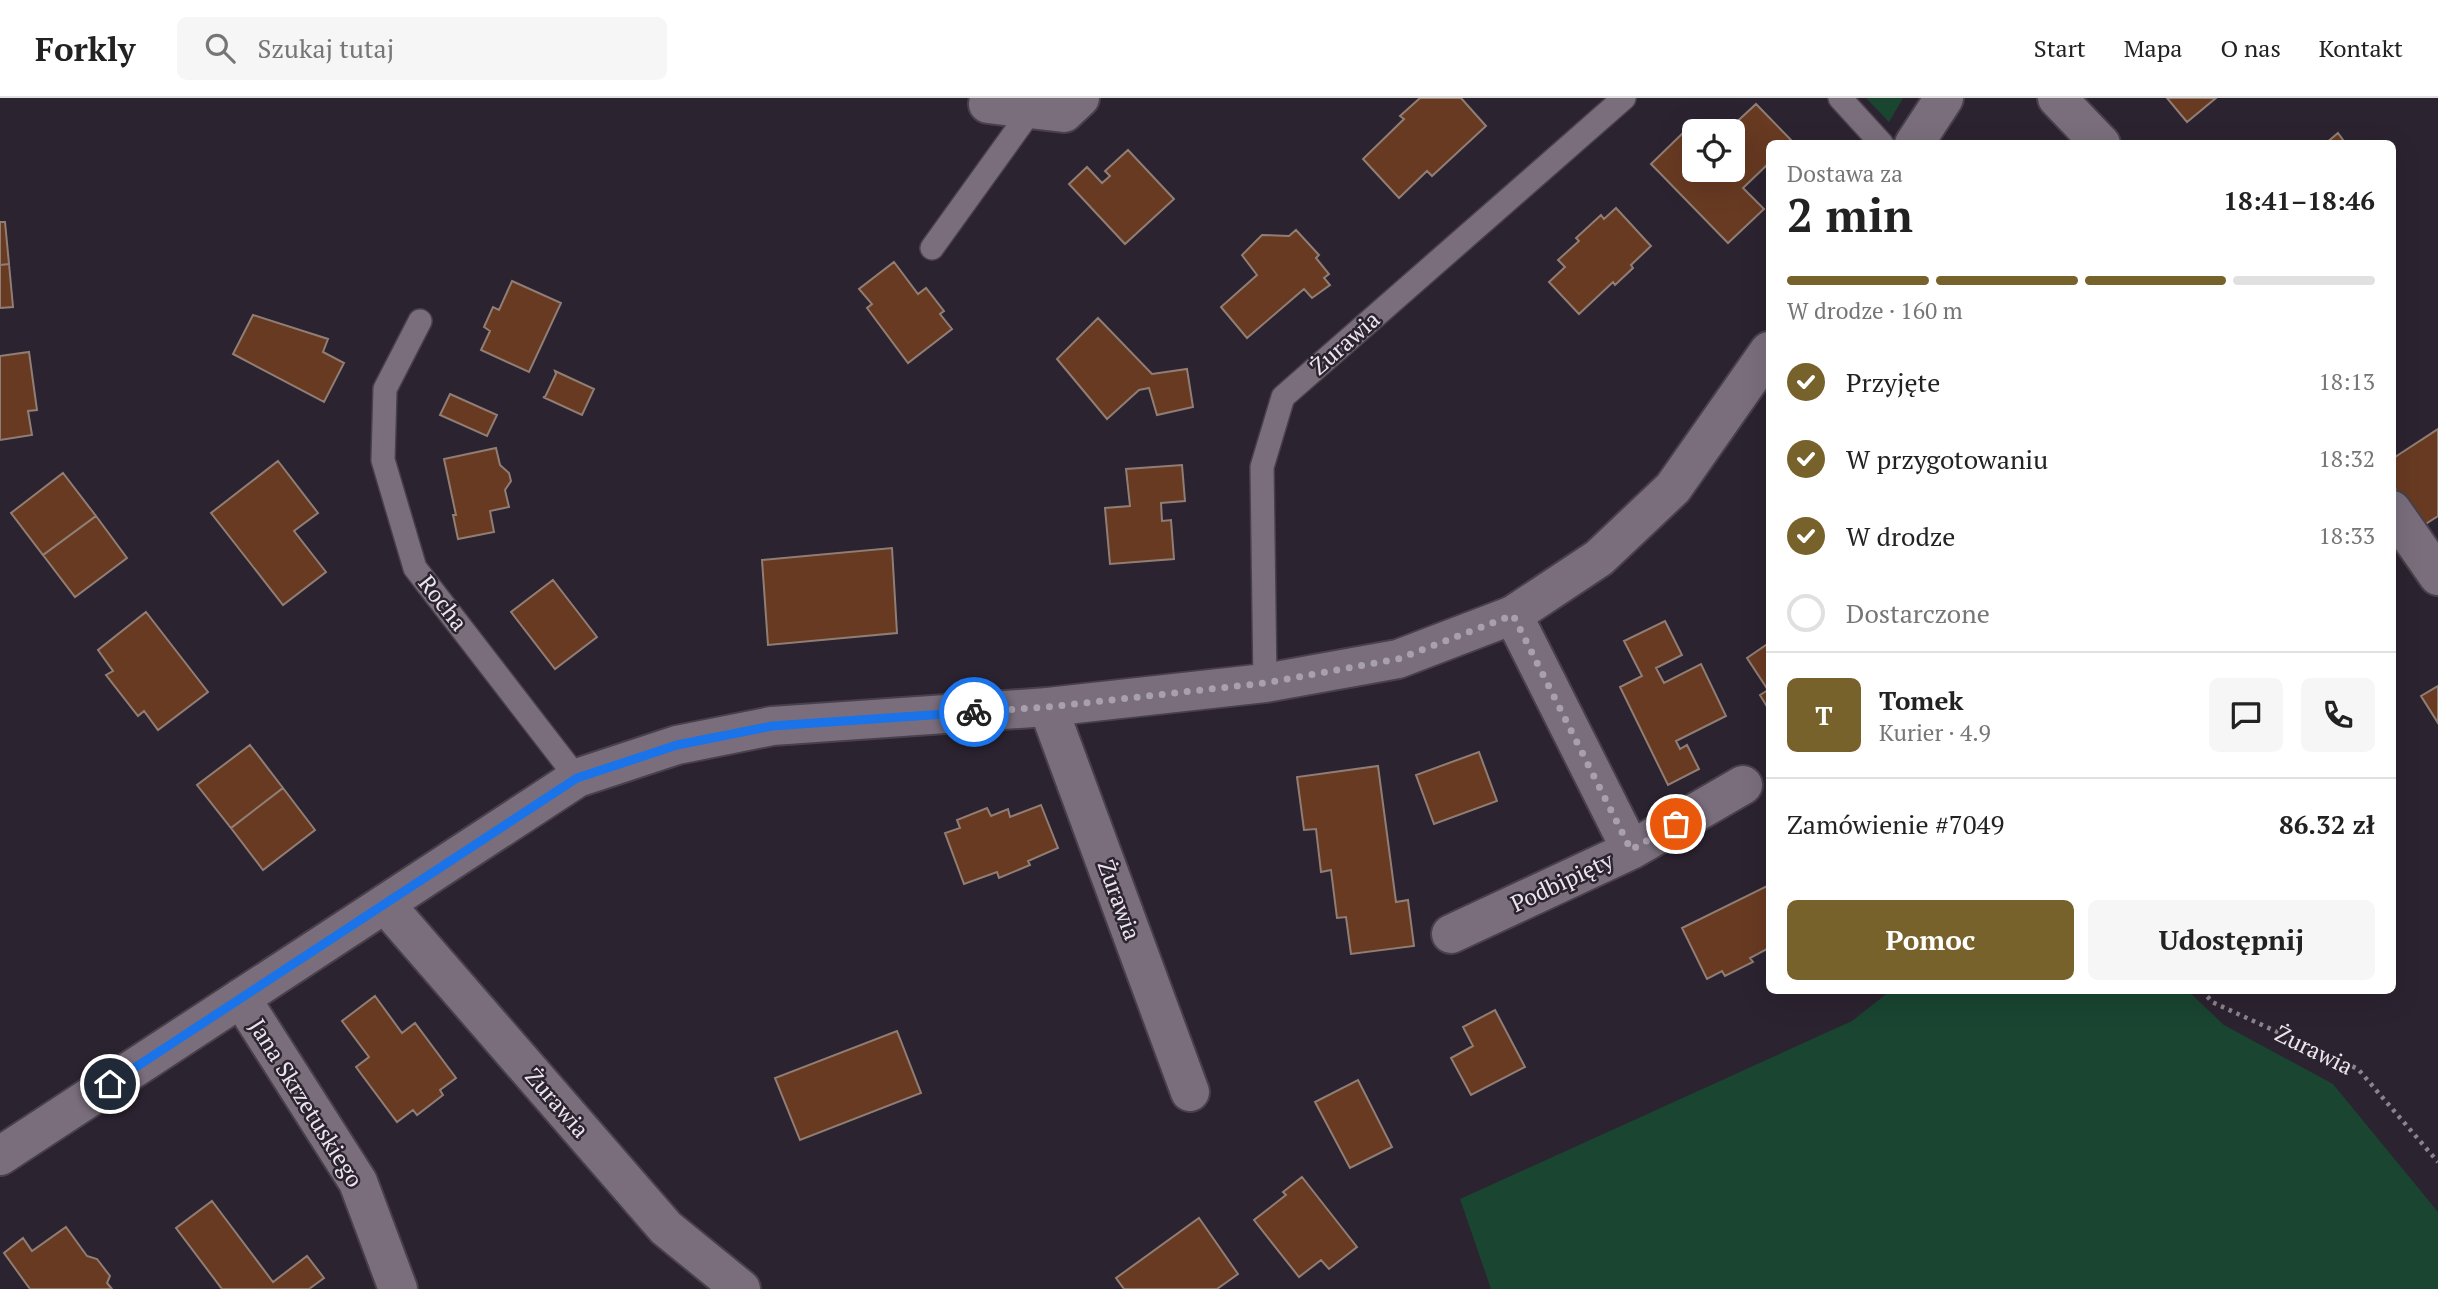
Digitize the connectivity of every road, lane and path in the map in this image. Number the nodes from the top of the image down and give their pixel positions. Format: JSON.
{"nodes":[{"id":1,"x":1624,"y":98,"type":"edge"},
{"id":2,"x":1840,"y":98,"type":"edge"},
{"id":3,"x":1944,"y":98,"type":"edge"},
{"id":4,"x":2057,"y":98,"type":"edge"},
{"id":5,"x":988,"y":104,"type":"dead end"},
{"id":6,"x":1058,"y":107,"type":"edge"},
{"id":7,"x":1878,"y":140,"type":"edge"},
{"id":8,"x":1917,"y":140,"type":"edge"},
{"id":9,"x":2097,"y":140,"type":"edge"},
{"id":10,"x":932,"y":248,"type":"dead end"},
{"id":11,"x":420,"y":321,"type":"dead end"},
{"id":12,"x":1766,"y":355,"type":"edge"},
{"id":13,"x":2396,"y":515,"type":"edge"},
{"id":14,"x":2433,"y":558,"type":"edge"},
{"id":15,"x":1513,"y":615,"type":"junction"},
{"id":16,"x":1265,"y":683,"type":"junction"},
{"id":17,"x":1048,"y":707,"type":"junction"},
{"id":18,"x":577,"y":778,"type":"junction"},
{"id":19,"x":1743,"y":785,"type":"dead end"},
{"id":20,"x":1631,"y":850,"type":"junction"},
{"id":21,"x":385,"y":904,"type":"junction"},
{"id":22,"x":1451,"y":934,"type":"dead end"},
{"id":23,"x":2205,"y":994,"type":"edge"},
{"id":24,"x":241,"y":998,"type":"junction"},
{"id":25,"x":1190,"y":1092,"type":"dead end"},
{"id":26,"x":0,"y":1156,"type":"edge"},
{"id":27,"x":2438,"y":1162,"type":"edge"},
{"id":28,"x":398,"y":1289,"type":"edge"},
{"id":29,"x":741,"y":1289,"type":"edge"}],
"edges":[{"from":1,"to":16,"type":"lane","name":"Żurawia"},
{"from":2,"to":7,"type":"lane"},
{"from":3,"to":8,"type":"street"},
{"from":4,"to":9,"type":"street"},
{"from":5,"to":6,"type":"street"},
{"from":6,"to":10,"type":"lane"},
{"from":11,"to":18,"type":"lane","name":"Rocha"},
{"from":12,"to":15,"type":"street"},
{"from":13,"to":14,"type":"street"},
{"from":15,"to":16,"type":"street"},
{"from":15,"to":20,"type":"street"},
{"from":16,"to":17,"type":"street"},
{"from":17,"to":18,"type":"street"},
{"from":17,"to":25,"type":"street","name":"Żurawia"},
{"from":18,"to":21,"type":"street"},
{"from":19,"to":20,"type":"street","name":"Podbipięty"},
{"from":20,"to":22,"type":"street","name":"Podbipięty"},
{"from":21,"to":24,"type":"street"},
{"from":21,"to":29,"type":"street","name":"Żurawia"},
{"from":23,"to":27,"type":"path","name":"Żurawia"},
{"from":24,"to":26,"type":"street"},
{"from":24,"to":28,"type":"street","name":"Jana Skrzetuskiego"}]}
